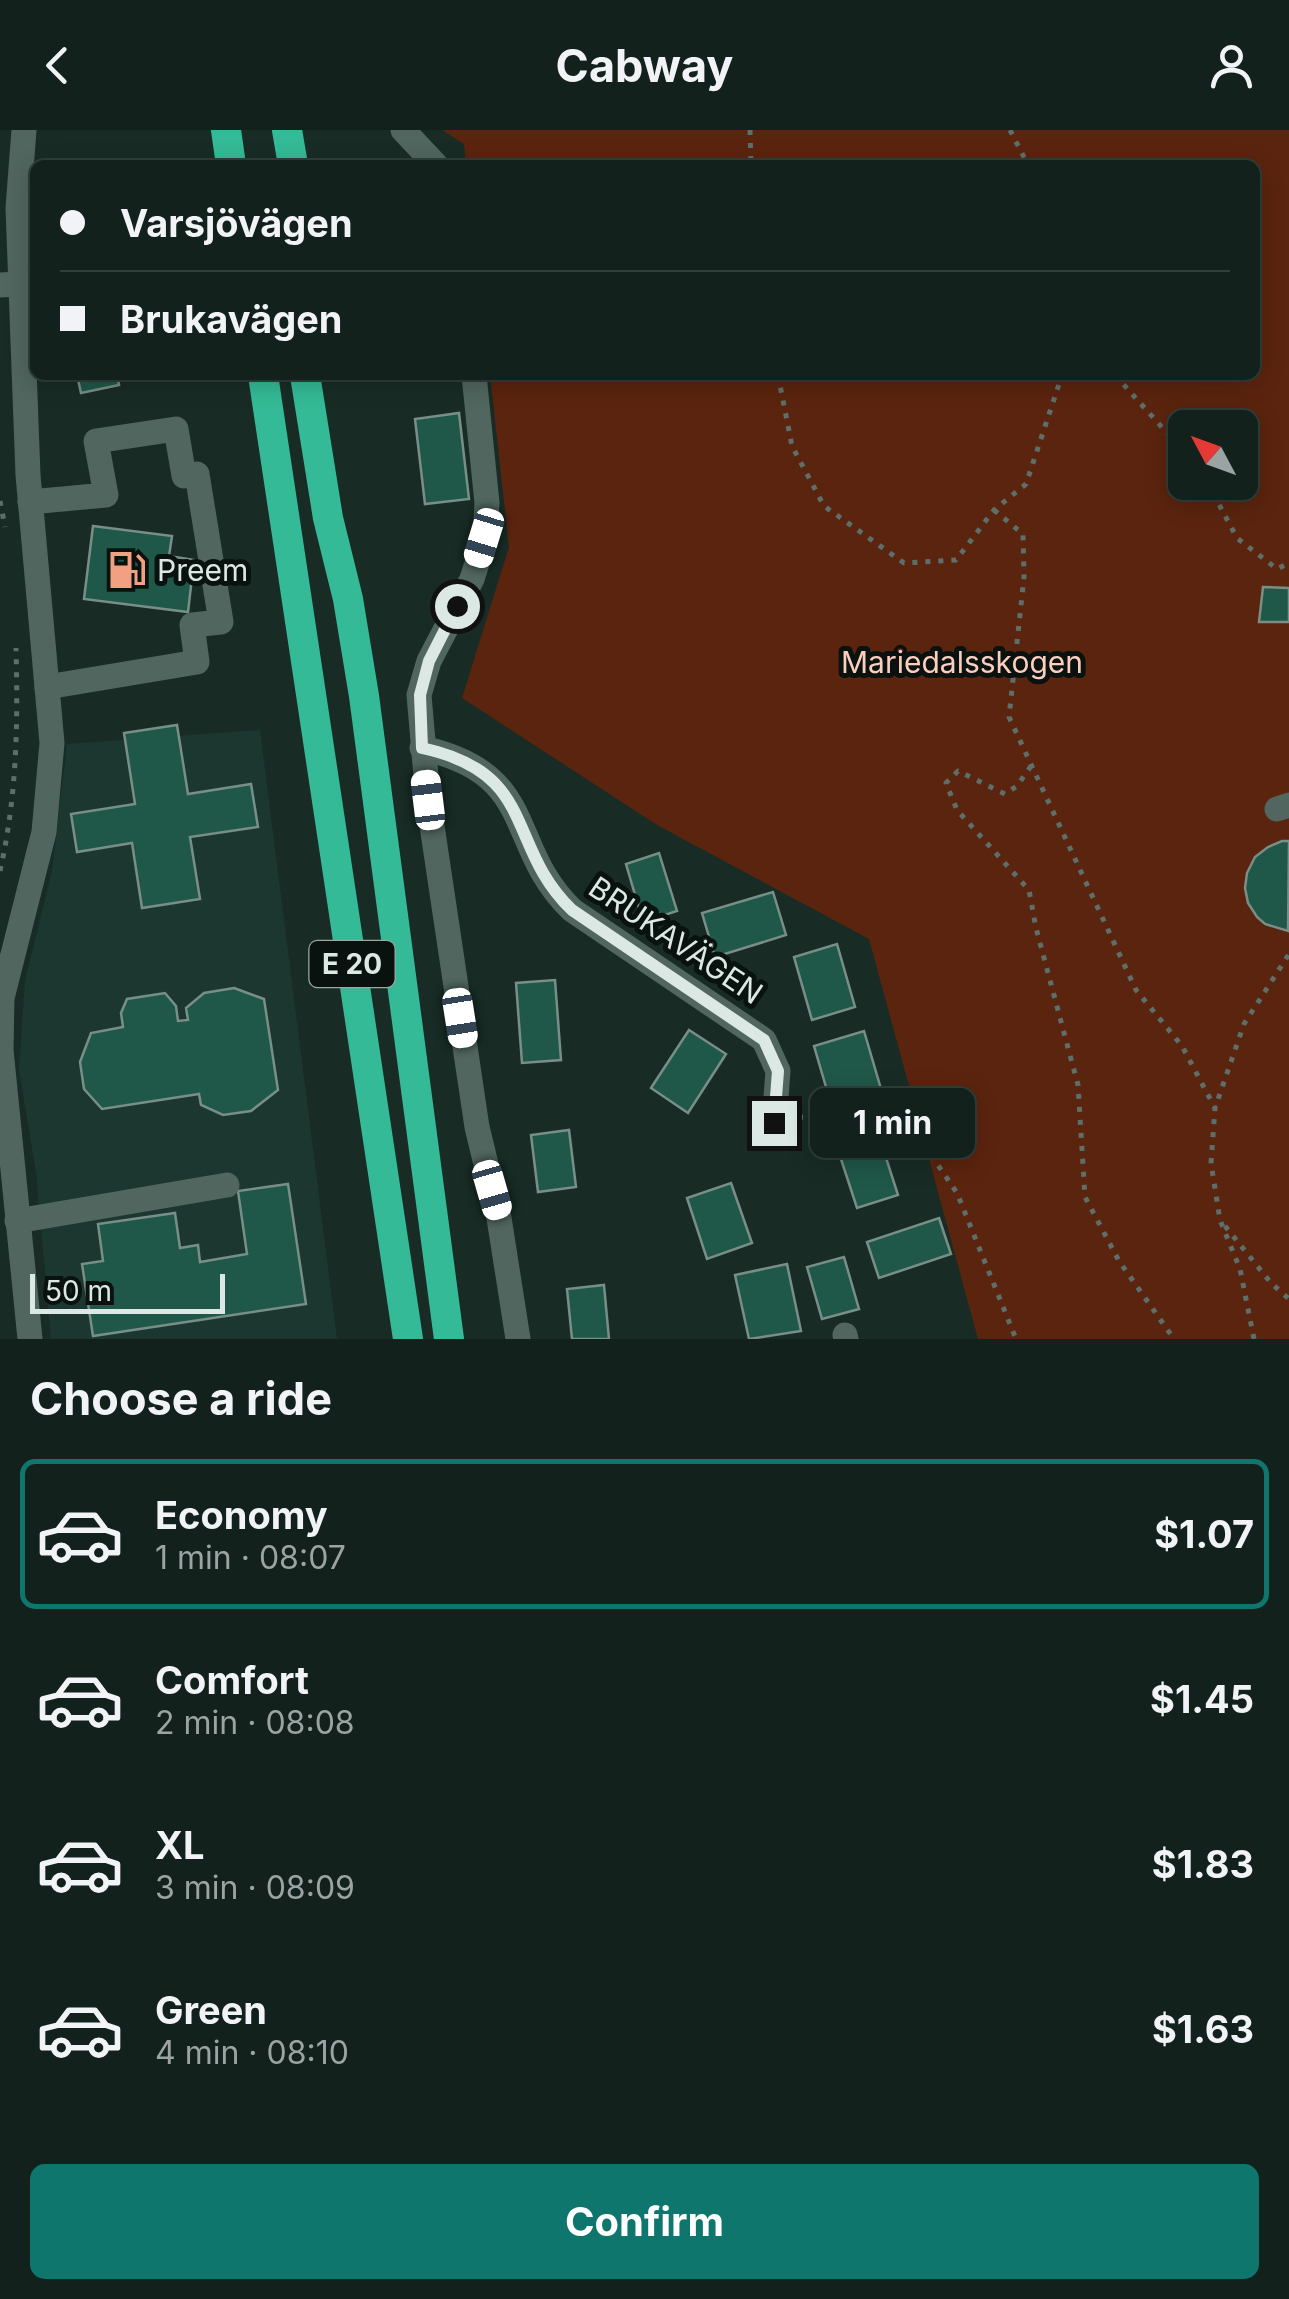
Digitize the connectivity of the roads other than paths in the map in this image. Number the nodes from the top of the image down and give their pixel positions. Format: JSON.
{"nodes":[{"id":1,"x":24,"y":130,"type":"edge"},
{"id":2,"x":226,"y":130,"type":"edge"},
{"id":3,"x":288,"y":130,"type":"edge"},
{"id":4,"x":403,"y":130,"type":"edge"},
{"id":5,"x":230,"y":160,"type":"edge"},
{"id":6,"x":291,"y":160,"type":"edge"},
{"id":7,"x":431,"y":160,"type":"edge"},
{"id":8,"x":19,"y":284,"type":"edge"},
{"id":9,"x":264,"y":380,"type":"edge"},
{"id":10,"x":306,"y":380,"type":"edge"},
{"id":11,"x":475,"y":380,"type":"edge"},
{"id":12,"x":30,"y":502,"type":"junction"},
{"id":13,"x":47,"y":687,"type":"junction"},
{"id":14,"x":422,"y":748,"type":"junction"},
{"id":15,"x":2,"y":1114,"type":"edge"},
{"id":16,"x":774,"y":1123,"type":"dead end"},
{"id":17,"x":228,"y":1185,"type":"dead end"},
{"id":18,"x":17,"y":1221,"type":"junction"},
{"id":19,"x":30,"y":1339,"type":"edge"},
{"id":20,"x":408,"y":1339,"type":"edge"},
{"id":21,"x":449,"y":1339,"type":"edge"},
{"id":22,"x":518,"y":1339,"type":"edge"}],
"edges":[{"from":1,"to":8,"type":"street"},
{"from":2,"to":5,"type":"highway"},
{"from":3,"to":6,"type":"highway"},
{"from":4,"to":7,"type":"street"},
{"from":8,"to":12,"type":"street"},
{"from":9,"to":20,"type":"highway","number":"E 20"},
{"from":10,"to":21,"type":"highway","number":"E 20"},
{"from":11,"to":14,"type":"street"},
{"from":12,"to":13,"type":"street"},
{"from":12,"to":13,"type":"street"},
{"from":13,"to":15,"type":"street"},
{"from":14,"to":16,"type":"street","name":"BRUKAVÄGEN"},
{"from":14,"to":22,"type":"street"},
{"from":15,"to":18,"type":"street"},
{"from":17,"to":18,"type":"street"},
{"from":18,"to":19,"type":"street"}]}
